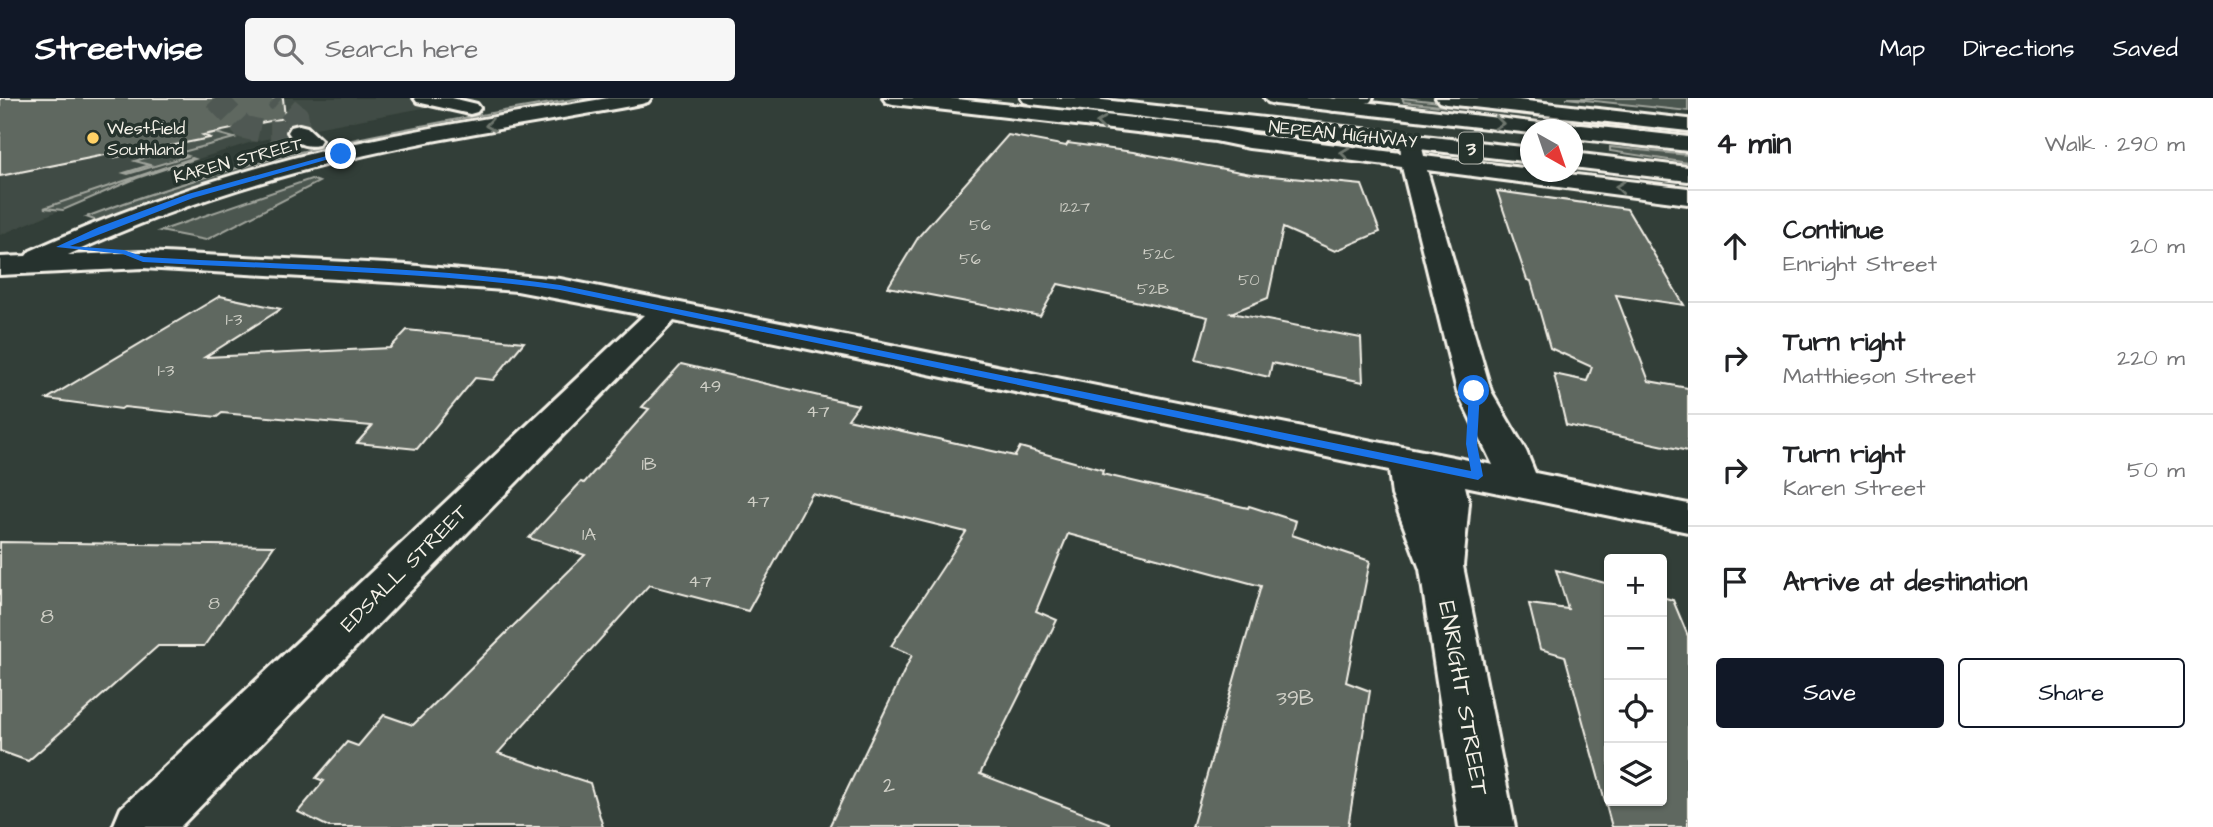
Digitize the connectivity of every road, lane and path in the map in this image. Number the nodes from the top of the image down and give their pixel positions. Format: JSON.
{"nodes":[{"id":1,"x":424,"y":98,"type":"edge"},
{"id":2,"x":527,"y":98,"type":"edge"},
{"id":3,"x":641,"y":98,"type":"edge"},
{"id":4,"x":892,"y":98,"type":"edge"},
{"id":5,"x":1031,"y":98,"type":"edge"},
{"id":6,"x":1275,"y":98,"type":"edge"},
{"id":7,"x":1363,"y":98,"type":"edge"},
{"id":8,"x":1446,"y":98,"type":"edge"},
{"id":9,"x":1318,"y":102,"type":"edge"},
{"id":10,"x":470,"y":108,"type":"junction"},
{"id":11,"x":1172,"y":122,"type":"junction"},
{"id":12,"x":1688,"y":125,"type":"edge"},
{"id":13,"x":1520,"y":126,"type":"edge"},
{"id":14,"x":1583,"y":132,"type":"edge"},
{"id":15,"x":1688,"y":144,"type":"edge"},
{"id":16,"x":1412,"y":151,"type":"junction"},
{"id":17,"x":1520,"y":155,"type":"edge"},
{"id":18,"x":231,"y":160,"type":"dead end"},
{"id":19,"x":1583,"y":161,"type":"edge"},
{"id":20,"x":195,"y":170,"type":"dead end"},
{"id":21,"x":1688,"y":173,"type":"edge"},
{"id":22,"x":128,"y":193,"type":"dead end"},
{"id":23,"x":1688,"y":196,"type":"edge"},
{"id":24,"x":60,"y":247,"type":"junction"},
{"id":25,"x":6,"y":257,"type":"edge"},
{"id":26,"x":143,"y":260,"type":"junction"},
{"id":27,"x":667,"y":310,"type":"junction"},
{"id":28,"x":1474,"y":391,"type":"junction"},
{"id":29,"x":1442,"y":468,"type":"junction"},
{"id":30,"x":1520,"y":484,"type":"junction"},
{"id":31,"x":1688,"y":518,"type":"edge"},
{"id":32,"x":141,"y":827,"type":"edge"},
{"id":33,"x":1487,"y":827,"type":"edge"}],
"edges":[{"from":1,"to":10,"type":"main road"},
{"from":2,"to":10,"type":"main road","name":"KAREN STREET"},
{"from":3,"to":24,"type":"main road","name":"KAREN STREET","one_way":true},
{"from":11,"to":4,"type":"main road","one_way":true},
{"from":5,"to":11,"type":"main road"},
{"from":6,"to":9,"type":"main road","name":"NEPEAN HIGHWAY","number":"3"},
{"from":7,"to":9,"type":"main road"},
{"from":8,"to":12,"type":"main road"},
{"from":9,"to":13,"type":"main road","name":"NEPEAN HIGHWAY","number":"3","one_way":true},
{"from":10,"to":18,"type":"main road","name":"KAREN STREET"},
{"from":16,"to":11,"type":"main road","one_way":true},
{"from":14,"to":15,"type":"main road"},
{"from":16,"to":17,"type":"main road","name":"NEPEAN HIGHWAY","number":"3"},
{"from":23,"to":16,"type":"main road","one_way":true},
{"from":16,"to":28,"type":"main road","name":"ENRIGHT STREET"},
{"from":19,"to":21,"type":"main road"},
{"from":20,"to":22,"type":"main road","name":"KAREN STREET"},
{"from":24,"to":25,"type":"main road","name":"KAREN STREET"},
{"from":24,"to":26,"type":"main road"},
{"from":25,"to":26,"type":"main road"},
{"from":26,"to":27,"type":"main road"},
{"from":27,"to":29,"type":"main road"},
{"from":27,"to":32,"type":"main road","name":"EDSALL STREET"},
{"from":28,"to":29,"type":"main road","name":"ENRIGHT STREET"},
{"from":28,"to":30,"type":"main road","name":"ENRIGHT STREET"},
{"from":29,"to":30,"type":"main road"},
{"from":29,"to":33,"type":"main road","name":"ENRIGHT STREET"},
{"from":30,"to":31,"type":"main road"}]}
